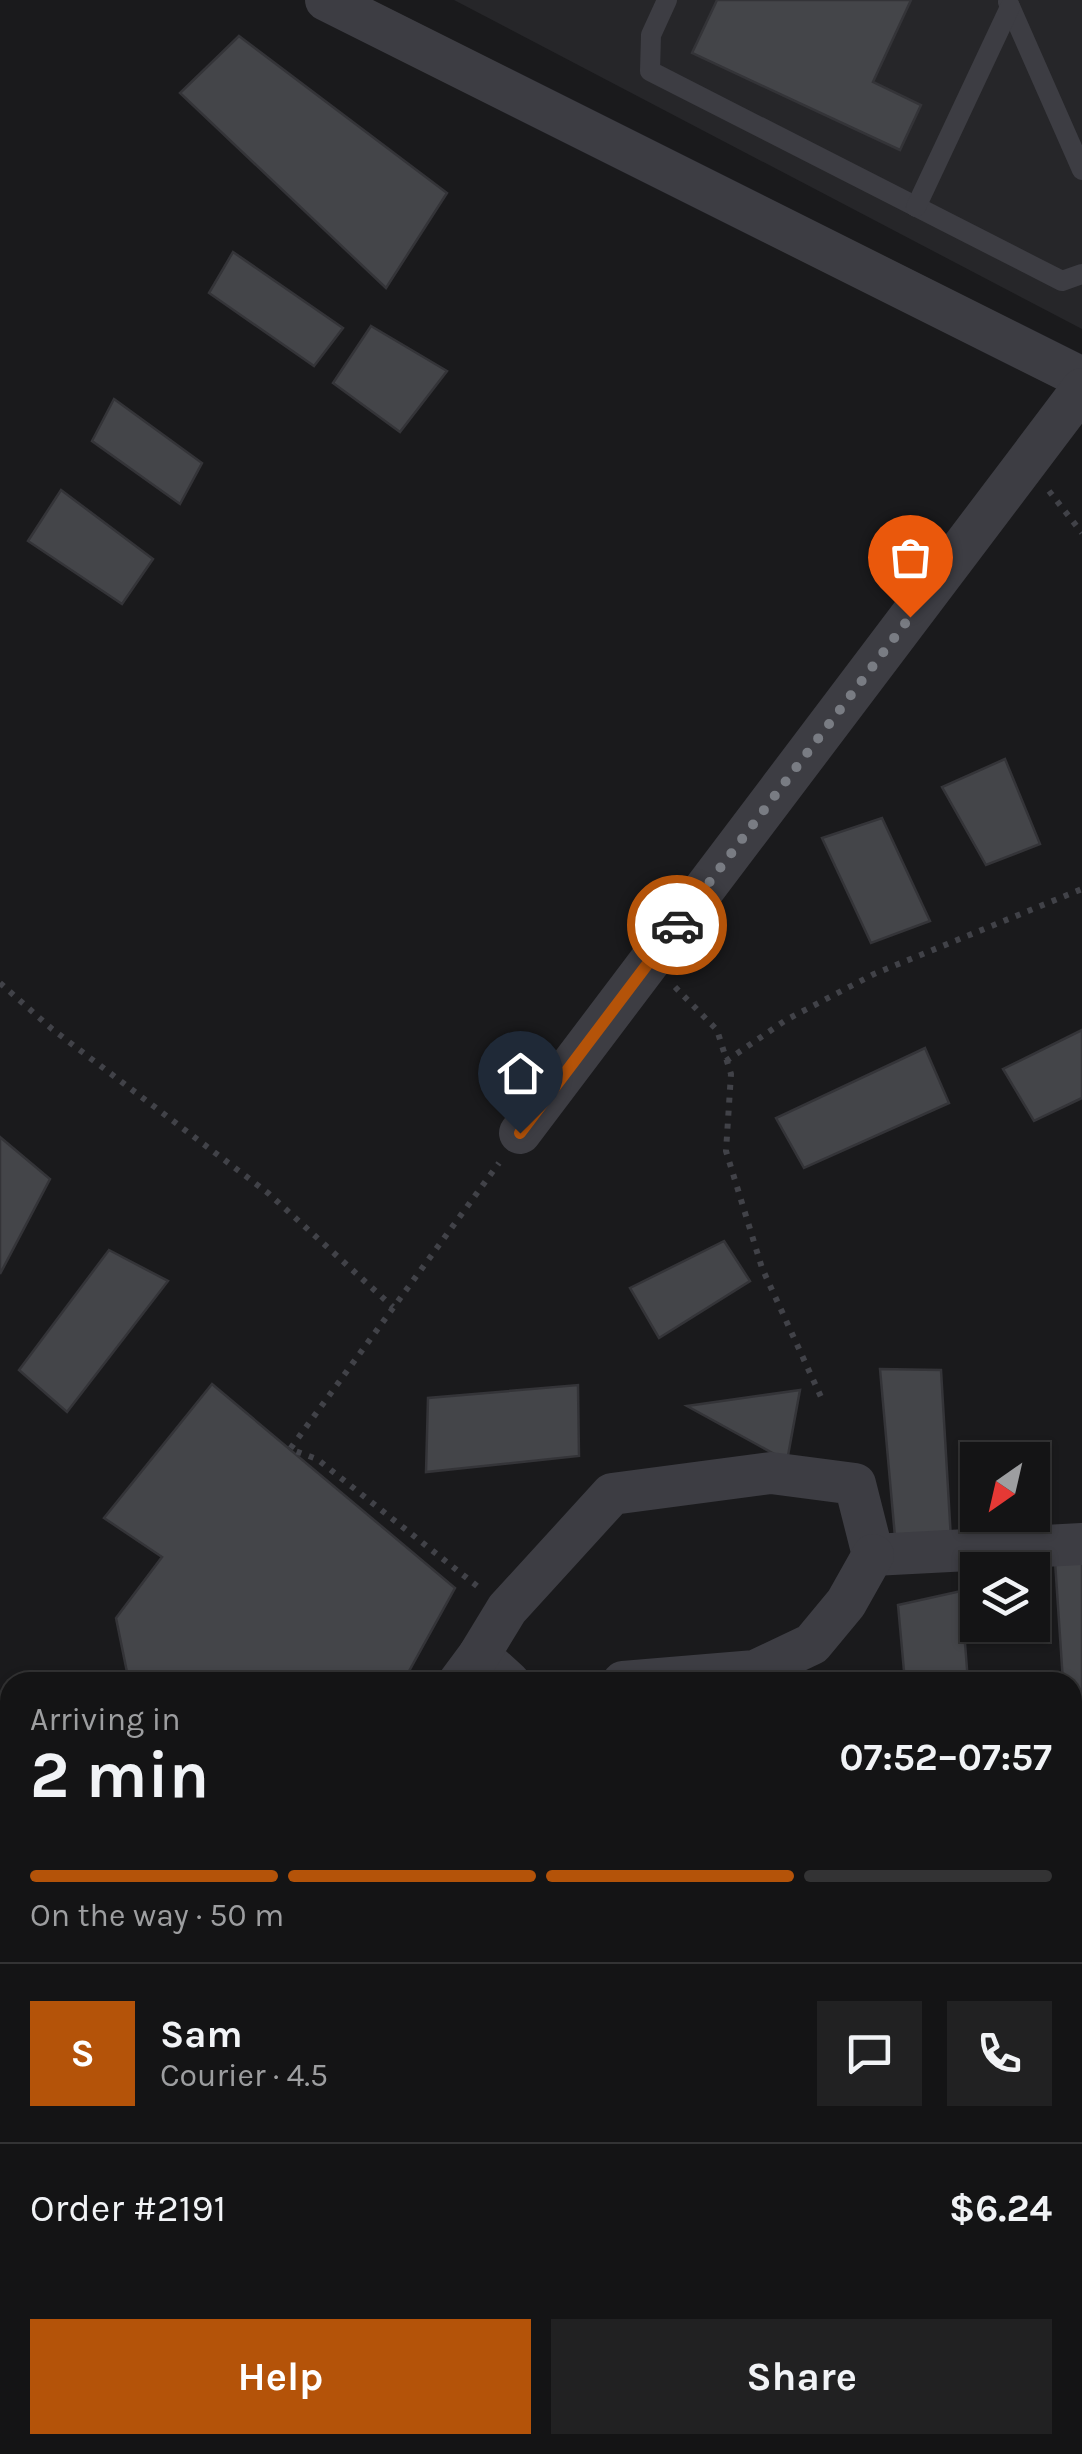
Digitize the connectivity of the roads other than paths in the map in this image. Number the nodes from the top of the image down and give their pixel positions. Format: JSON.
{"nodes":[{"id":1,"x":326,"y":0,"type":"edge"},
{"id":2,"x":667,"y":0,"type":"edge"},
{"id":3,"x":1009,"y":4,"type":"edge"},
{"id":4,"x":1082,"y":170,"type":"edge"},
{"id":5,"x":916,"y":207,"type":"junction"},
{"id":6,"x":1082,"y":274,"type":"edge"},
{"id":7,"x":1082,"y":378,"type":"edge"},
{"id":8,"x":1082,"y":389,"type":"edge"},
{"id":9,"x":520,"y":1133,"type":"road end"},
{"id":10,"x":1082,"y":1544,"type":"edge"},
{"id":11,"x":873,"y":1555,"type":"junction"},
{"id":12,"x":482,"y":1672,"type":"edge"},
{"id":13,"x":755,"y":1672,"type":"edge"}],
"edges":[{"from":1,"to":7,"type":"street"},
{"from":2,"to":5,"type":"lane"},
{"from":3,"to":4,"type":"lane"},
{"from":3,"to":5,"type":"lane"},
{"from":5,"to":6,"type":"lane"},
{"from":8,"to":9,"type":"street"},
{"from":10,"to":11,"type":"street"},
{"from":11,"to":12,"type":"street"},
{"from":11,"to":13,"type":"street"}]}
